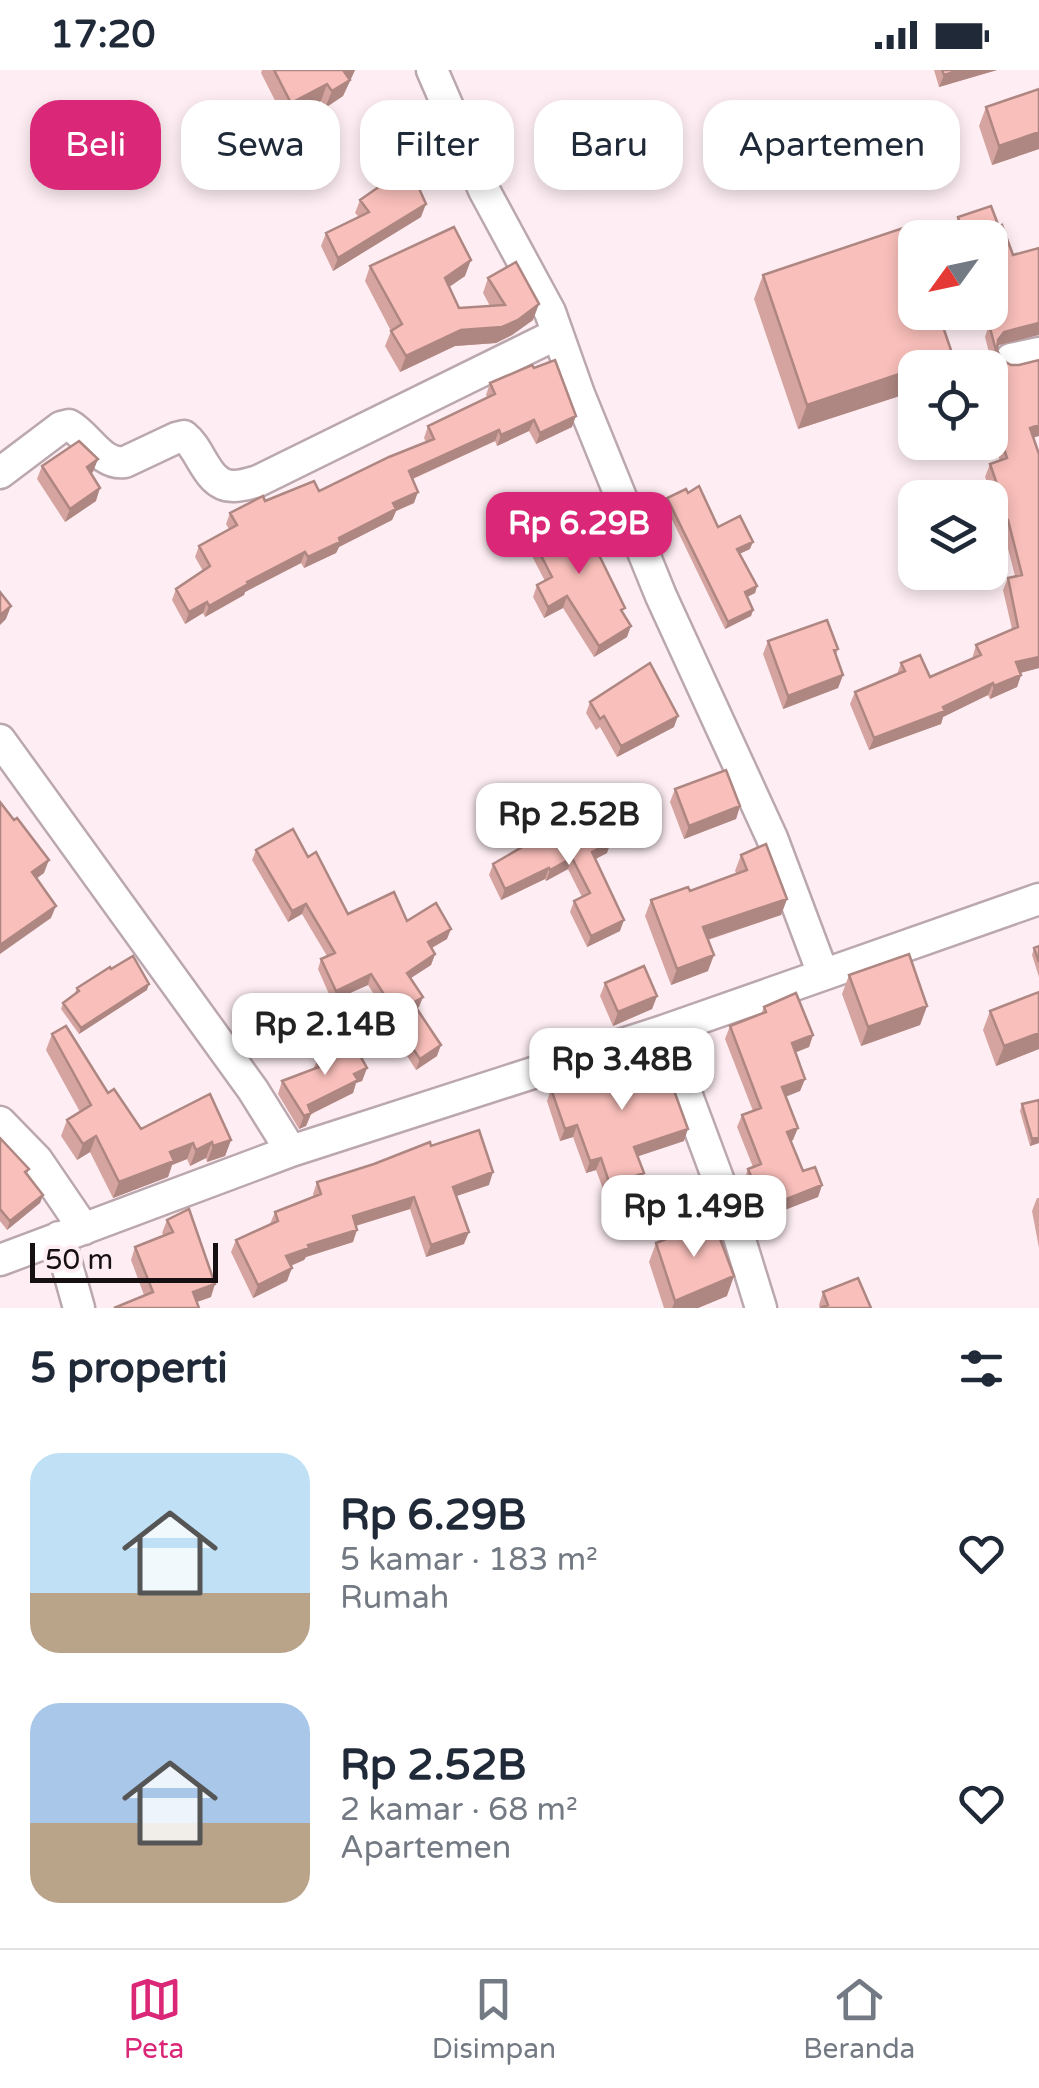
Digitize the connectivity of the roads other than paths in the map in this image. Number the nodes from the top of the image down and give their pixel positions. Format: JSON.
{"nodes":[{"id":1,"x":432,"y":70,"type":"edge"},
{"id":2,"x":557,"y":334,"type":"junction"},
{"id":3,"x":0,"y":473,"type":"edge"},
{"id":4,"x":0,"y":740,"type":"edge"},
{"id":5,"x":1039,"y":899,"type":"edge"},
{"id":6,"x":822,"y":974,"type":"junction"},
{"id":7,"x":663,"y":1031,"type":"junction"},
{"id":8,"x":0,"y":1122,"type":"edge"},
{"id":9,"x":292,"y":1151,"type":"junction"},
{"id":10,"x":72,"y":1233,"type":"junction"},
{"id":11,"x":0,"y":1260,"type":"edge"},
{"id":12,"x":79,"y":1308,"type":"edge"},
{"id":13,"x":762,"y":1308,"type":"edge"}],
"edges":[{"from":1,"to":2,"type":"street"},
{"from":2,"to":3,"type":"street"},
{"from":2,"to":6,"type":"street"},
{"from":4,"to":9,"type":"street"},
{"from":5,"to":6,"type":"street"},
{"from":6,"to":7,"type":"street"},
{"from":7,"to":9,"type":"street"},
{"from":7,"to":13,"type":"street"},
{"from":8,"to":10,"type":"street"},
{"from":9,"to":10,"type":"street"},
{"from":10,"to":11,"type":"street"},
{"from":10,"to":12,"type":"street"}]}
